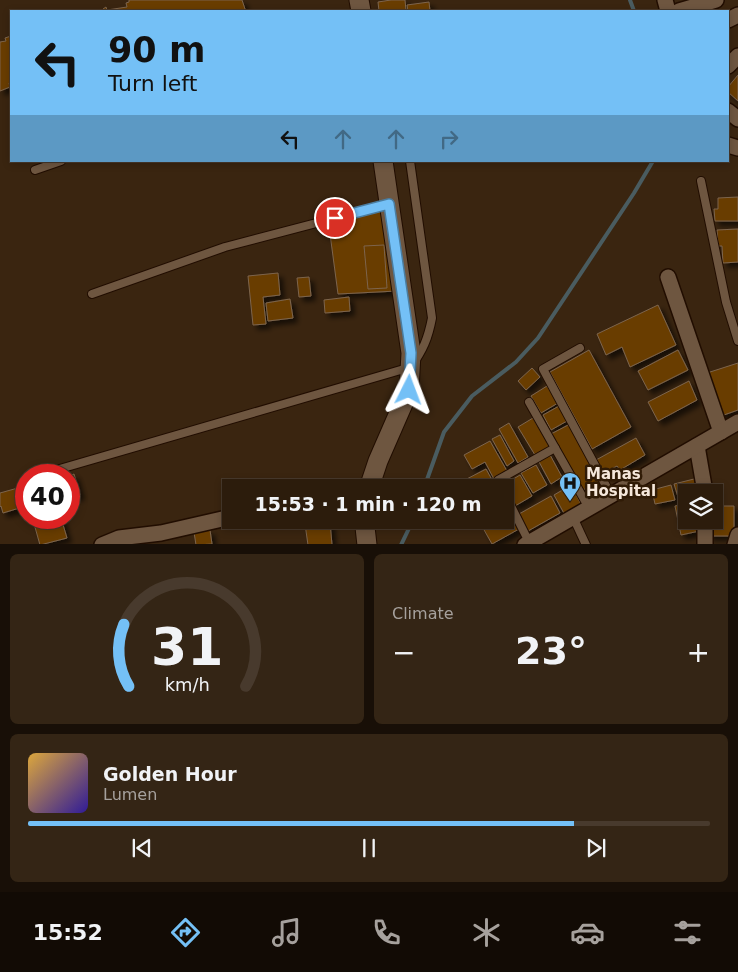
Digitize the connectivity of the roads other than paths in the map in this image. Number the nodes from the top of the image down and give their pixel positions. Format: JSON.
{"nodes":[{"id":1,"x":716,"y":0,"type":"edge"},
{"id":2,"x":682,"y":10,"type":"edge"},
{"id":3,"x":738,"y":56,"type":"edge"},
{"id":4,"x":729,"y":65,"type":"edge"},
{"id":5,"x":58,"y":162,"type":"edge"},
{"id":6,"x":383,"y":162,"type":"edge"},
{"id":7,"x":410,"y":162,"type":"edge"},
{"id":8,"x":35,"y":170,"type":"dead end"},
{"id":9,"x":701,"y":181,"type":"dead end"},
{"id":10,"x":389,"y":204,"type":"junction"},
{"id":11,"x":668,"y":277,"type":"dead end"},
{"id":12,"x":92,"y":294,"type":"dead end"},
{"id":13,"x":738,"y":341,"type":"edge"},
{"id":14,"x":580,"y":348,"type":"dead end"},
{"id":15,"x":410,"y":367,"type":"junction"},
{"id":16,"x":529,"y":402,"type":"dead end"},
{"id":17,"x":737,"y":428,"type":"edge"},
{"id":18,"x":722,"y":432,"type":"junction"},
{"id":19,"x":697,"y":446,"type":"junction"},
{"id":20,"x":555,"y":448,"type":"junction"},
{"id":21,"x":77,"y":464,"type":"edge"},
{"id":22,"x":371,"y":479,"type":"edge"},
{"id":23,"x":500,"y":479,"type":"edge"},
{"id":24,"x":704,"y":484,"type":"edge"},
{"id":25,"x":611,"y":495,"type":"junction"},
{"id":26,"x":589,"y":508,"type":"junction"},
{"id":27,"x":514,"y":514,"type":"edge"},
{"id":28,"x":573,"y":517,"type":"junction"},
{"id":29,"x":222,"y":520,"type":"edge"},
{"id":30,"x":365,"y":529,"type":"edge"},
{"id":31,"x":705,"y":529,"type":"edge"},
{"id":32,"x":738,"y":535,"type":"edge"},
{"id":33,"x":145,"y":540,"type":"edge"},
{"id":34,"x":527,"y":543,"type":"edge"},
{"id":35,"x":102,"y":544,"type":"edge"},
{"id":36,"x":367,"y":544,"type":"edge"},
{"id":37,"x":586,"y":544,"type":"edge"},
{"id":38,"x":705,"y":544,"type":"edge"},
{"id":39,"x":736,"y":544,"type":"edge"}],
"edges":[{"from":1,"to":2,"type":"street"},
{"from":3,"to":4,"type":"street"},
{"from":5,"to":8,"type":"lane"},
{"from":6,"to":10,"type":"street"},
{"from":7,"to":15,"type":"lane"},
{"from":9,"to":13,"type":"lane"},
{"from":10,"to":12,"type":"lane"},
{"from":10,"to":15,"type":"street"},
{"from":11,"to":18,"type":"street"},
{"from":14,"to":25,"type":"lane"},
{"from":15,"to":21,"type":"lane"},
{"from":15,"to":22,"type":"street"},
{"from":16,"to":20,"type":"lane"},
{"from":17,"to":18,"type":"street"},
{"from":18,"to":19,"type":"street"},
{"from":19,"to":24,"type":"street"},
{"from":19,"to":25,"type":"street"},
{"from":20,"to":23,"type":"lane"},
{"from":20,"to":26,"type":"lane"},
{"from":25,"to":26,"type":"street"},
{"from":26,"to":28,"type":"street"},
{"from":27,"to":34,"type":"lane"},
{"from":28,"to":34,"type":"street"},
{"from":28,"to":37,"type":"lane"},
{"from":29,"to":33,"type":"street"},
{"from":30,"to":36,"type":"street"},
{"from":31,"to":38,"type":"street"},
{"from":32,"to":39,"type":"street"},
{"from":33,"to":35,"type":"street"}]}
